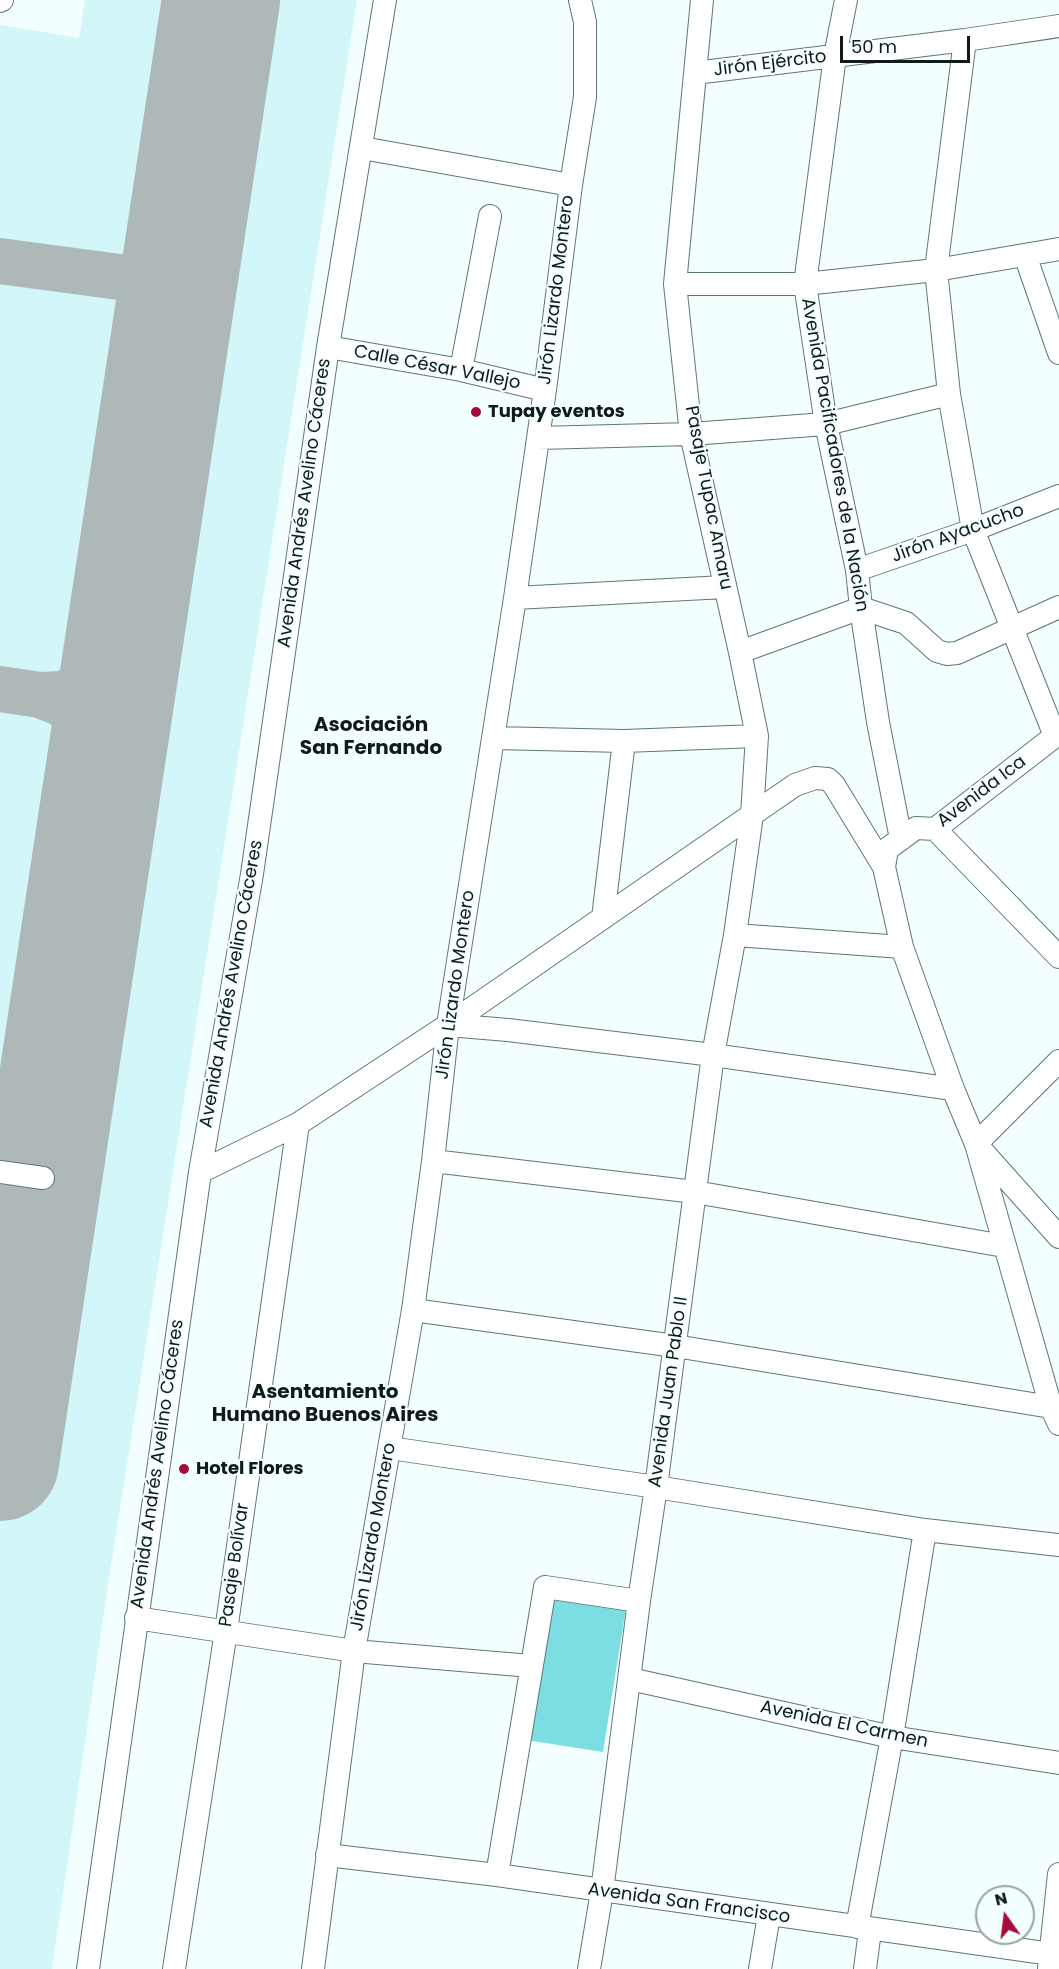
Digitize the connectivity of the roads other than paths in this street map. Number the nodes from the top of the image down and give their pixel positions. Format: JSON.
{"nodes":[{"id":1,"x":385,"y":0,"type":"edge"},
{"id":2,"x":580,"y":0,"type":"edge"},
{"id":3,"x":702,"y":0,"type":"edge"},
{"id":4,"x":846,"y":0,"type":"edge"},
{"id":5,"x":1059,"y":26,"type":"edge"},
{"id":6,"x":965,"y":40,"type":"junction"},
{"id":7,"x":834,"y":56,"type":"junction"},
{"id":8,"x":695,"y":73,"type":"junction"},
{"id":9,"x":362,"y":148,"type":"junction"},
{"id":10,"x":571,"y":185,"type":"junction"},
{"id":11,"x":490,"y":216,"type":"dead end"},
{"id":12,"x":1059,"y":249,"type":"edge"},
{"id":13,"x":1025,"y":255,"type":"junction"},
{"id":14,"x":936,"y":270,"type":"junction"},
{"id":15,"x":805,"y":284,"type":"junction"},
{"id":16,"x":675,"y":285,"type":"junction"},
{"id":17,"x":328,"y":346,"type":"junction"},
{"id":18,"x":1059,"y":353,"type":"edge"},
{"id":19,"x":461,"y":370,"type":"junction"},
{"id":20,"x":545,"y":390,"type":"junction"},
{"id":21,"x":949,"y":394,"type":"junction"},
{"id":22,"x":826,"y":424,"type":"junction"},
{"id":23,"x":691,"y":434,"type":"junction"},
{"id":24,"x":538,"y":438,"type":"junction"},
{"id":25,"x":1059,"y":496,"type":"edge"},
{"id":26,"x":973,"y":530,"type":"junction"},
{"id":27,"x":857,"y":570,"type":"junction"},
{"id":28,"x":725,"y":587,"type":"junction"},
{"id":29,"x":515,"y":598,"type":"junction"},
{"id":30,"x":1059,"y":607,"type":"edge"},
{"id":31,"x":861,"y":608,"type":"junction"},
{"id":32,"x":1011,"y":628,"type":"junction"},
{"id":33,"x":740,"y":652,"type":"junction"},
{"id":34,"x":1057,"y":735,"type":"edge"},
{"id":35,"x":757,"y":736,"type":"junction"},
{"id":36,"x":494,"y":738,"type":"junction"},
{"id":37,"x":624,"y":741,"type":"junction"},
{"id":38,"x":752,"y":815,"type":"junction"},
{"id":39,"x":935,"y":829,"type":"junction"},
{"id":40,"x":901,"y":839,"type":"junction"},
{"id":41,"x":884,"y":867,"type":"junction"},
{"id":42,"x":603,"y":918,"type":"junction"},
{"id":43,"x":735,"y":935,"type":"junction"},
{"id":44,"x":902,"y":947,"type":"junction"},
{"id":45,"x":1059,"y":957,"type":"edge"},
{"id":46,"x":448,"y":1025,"type":"junction"},
{"id":47,"x":713,"y":1055,"type":"junction"},
{"id":48,"x":1059,"y":1061,"type":"edge"},
{"id":49,"x":953,"y":1089,"type":"junction"},
{"id":50,"x":298,"y":1124,"type":"junction"},
{"id":51,"x":976,"y":1144,"type":"junction"},
{"id":52,"x":433,"y":1161,"type":"junction"},
{"id":53,"x":0,"y":1172,"type":"edge"},
{"id":54,"x":200,"y":1172,"type":"junction"},
{"id":55,"x":43,"y":1178,"type":"dead end"},
{"id":56,"x":695,"y":1192,"type":"junction"},
{"id":57,"x":1059,"y":1237,"type":"edge"},
{"id":58,"x":1004,"y":1246,"type":"junction"},
{"id":59,"x":413,"y":1310,"type":"junction"},
{"id":60,"x":675,"y":1346,"type":"junction"},
{"id":61,"x":1055,"y":1415,"type":"edge"},
{"id":62,"x":390,"y":1448,"type":"junction"},
{"id":63,"x":656,"y":1487,"type":"junction"},
{"id":64,"x":925,"y":1530,"type":"junction"},
{"id":65,"x":1059,"y":1545,"type":"edge"},
{"id":66,"x":639,"y":1601,"type":"junction"},
{"id":67,"x":136,"y":1618,"type":"junction"},
{"id":68,"x":226,"y":1631,"type":"junction"},
{"id":69,"x":354,"y":1651,"type":"junction"},
{"id":70,"x":531,"y":1666,"type":"junction"},
{"id":71,"x":630,"y":1679,"type":"junction"},
{"id":72,"x":892,"y":1737,"type":"junction"},
{"id":73,"x":1059,"y":1763,"type":"edge"},
{"id":74,"x":327,"y":1855,"type":"junction"},
{"id":75,"x":1059,"y":1874,"type":"edge"},
{"id":76,"x":497,"y":1875,"type":"junction"},
{"id":77,"x":602,"y":1891,"type":"junction"},
{"id":78,"x":769,"y":1915,"type":"junction"},
{"id":79,"x":864,"y":1928,"type":"junction"},
{"id":80,"x":1053,"y":1961,"type":"edge"},
{"id":81,"x":88,"y":1969,"type":"edge"},
{"id":82,"x":174,"y":1969,"type":"edge"},
{"id":83,"x":313,"y":1969,"type":"edge"},
{"id":84,"x":589,"y":1969,"type":"edge"},
{"id":85,"x":760,"y":1969,"type":"edge"},
{"id":86,"x":865,"y":1969,"type":"edge"}],
"edges":[{"from":1,"to":9,"type":"street","name":"Avenida Andrés Avelino Cáceres"},
{"from":2,"to":10,"type":"street","name":"Jirón Lizardo Montero"},
{"from":3,"to":8,"type":"street","name":"Pasaje Tupac Amaru"},
{"from":4,"to":7,"type":"street","name":"Avenida Pacificadores de la Nación"},
{"from":5,"to":6,"type":"street","name":"Jirón Ejército"},
{"from":6,"to":7,"type":"street","name":"Jirón Ejército"},
{"from":6,"to":14,"type":"street"},
{"from":7,"to":8,"type":"street","name":"Jirón Ejército"},
{"from":7,"to":15,"type":"street","name":"Avenida Pacificadores de la Nación"},
{"from":8,"to":16,"type":"street","name":"Pasaje Tupac Amaru"},
{"from":9,"to":10,"type":"street"},
{"from":9,"to":17,"type":"street","name":"Avenida Andrés Avelino Cáceres"},
{"from":10,"to":20,"type":"street","name":"Jirón Lizardo Montero"},
{"from":11,"to":19,"type":"street"},
{"from":12,"to":13,"type":"street"},
{"from":13,"to":14,"type":"street"},
{"from":13,"to":18,"type":"street"},
{"from":14,"to":15,"type":"street"},
{"from":14,"to":21,"type":"street"},
{"from":15,"to":16,"type":"street"},
{"from":15,"to":22,"type":"street","name":"Avenida Pacificadores de la Nación"},
{"from":16,"to":23,"type":"street","name":"Pasaje Tupac Amaru"},
{"from":17,"to":19,"type":"street","name":"Calle César Vallejo"},
{"from":17,"to":54,"type":"street","name":"Avenida Andrés Avelino Cáceres"},
{"from":19,"to":20,"type":"street","name":"Calle César Vallejo"},
{"from":20,"to":24,"type":"street","name":"Jirón Lizardo Montero"},
{"from":21,"to":22,"type":"street"},
{"from":21,"to":26,"type":"street"},
{"from":22,"to":23,"type":"street"},
{"from":22,"to":27,"type":"street","name":"Avenida Pacificadores de la Nación"},
{"from":23,"to":24,"type":"street"},
{"from":23,"to":28,"type":"street","name":"Pasaje Tupac Amaru"},
{"from":24,"to":29,"type":"street","name":"Jirón Lizardo Montero"},
{"from":25,"to":26,"type":"street","name":"Jirón Ayacucho"},
{"from":26,"to":27,"type":"street","name":"Jirón Ayacucho"},
{"from":26,"to":32,"type":"street"},
{"from":27,"to":31,"type":"street","name":"Avenida Pacificadores de la Nación"},
{"from":28,"to":29,"type":"street"},
{"from":28,"to":33,"type":"street","name":"Pasaje Tupac Amaru"},
{"from":29,"to":36,"type":"street","name":"Jirón Lizardo Montero"},
{"from":30,"to":32,"type":"street"},
{"from":31,"to":32,"type":"street"},
{"from":31,"to":33,"type":"street"},
{"from":31,"to":40,"type":"street","name":"Avenida Pacificadores de la Nación"},
{"from":32,"to":34,"type":"street"},
{"from":33,"to":35,"type":"street","name":"Pasaje Tupac Amaru"},
{"from":34,"to":39,"type":"street","name":"Avenida Ica"},
{"from":35,"to":37,"type":"street"},
{"from":35,"to":38,"type":"street","name":"Pasaje Tupac Amaru"},
{"from":36,"to":37,"type":"street"},
{"from":36,"to":46,"type":"street","name":"Jirón Lizardo Montero"},
{"from":37,"to":42,"type":"street"},
{"from":38,"to":41,"type":"street"},
{"from":38,"to":42,"type":"street"},
{"from":38,"to":43,"type":"street","name":"Avenida Juan Pablo II"},
{"from":39,"to":40,"type":"street","name":"Avenida Ica"},
{"from":39,"to":45,"type":"street"},
{"from":40,"to":41,"type":"street"},
{"from":41,"to":44,"type":"street"},
{"from":42,"to":46,"type":"street"},
{"from":43,"to":44,"type":"street"},
{"from":43,"to":47,"type":"street","name":"Avenida Juan Pablo II"},
{"from":44,"to":49,"type":"street"},
{"from":46,"to":47,"type":"street"},
{"from":46,"to":50,"type":"street"},
{"from":46,"to":52,"type":"street","name":"Jirón Lizardo Montero"},
{"from":47,"to":49,"type":"street"},
{"from":47,"to":56,"type":"street","name":"Avenida Juan Pablo II"},
{"from":48,"to":51,"type":"street"},
{"from":49,"to":51,"type":"street"},
{"from":50,"to":54,"type":"street"},
{"from":50,"to":68,"type":"street","name":"Pasaje Bolívar"},
{"from":51,"to":57,"type":"street"},
{"from":51,"to":58,"type":"street"},
{"from":52,"to":56,"type":"street"},
{"from":52,"to":59,"type":"street","name":"Jirón Lizardo Montero"},
{"from":53,"to":55,"type":"street"},
{"from":54,"to":67,"type":"street","name":"Avenida Andrés Avelino Cáceres"},
{"from":56,"to":58,"type":"street"},
{"from":56,"to":60,"type":"street","name":"Avenida Juan Pablo II"},
{"from":58,"to":61,"type":"street"},
{"from":59,"to":60,"type":"street"},
{"from":59,"to":62,"type":"street","name":"Jirón Lizardo Montero"},
{"from":60,"to":61,"type":"street"},
{"from":60,"to":63,"type":"street","name":"Avenida Juan Pablo II"},
{"from":62,"to":63,"type":"street"},
{"from":62,"to":69,"type":"street","name":"Jirón Lizardo Montero"},
{"from":63,"to":64,"type":"street"},
{"from":63,"to":66,"type":"street","name":"Avenida Juan Pablo II"},
{"from":64,"to":65,"type":"street"},
{"from":64,"to":72,"type":"street"},
{"from":66,"to":70,"type":"street"},
{"from":66,"to":71,"type":"street","name":"Avenida Juan Pablo II"},
{"from":67,"to":68,"type":"street"},
{"from":67,"to":81,"type":"street","name":"Avenida Andrés Avelino Cáceres"},
{"from":68,"to":69,"type":"street"},
{"from":68,"to":82,"type":"street","name":"Pasaje Bolívar"},
{"from":69,"to":70,"type":"street"},
{"from":69,"to":74,"type":"street","name":"Jirón Lizardo Montero"},
{"from":70,"to":76,"type":"street"},
{"from":71,"to":72,"type":"street","name":"Avenida El Carmen"},
{"from":71,"to":77,"type":"street","name":"Avenida Juan Pablo II"},
{"from":72,"to":73,"type":"street","name":"Avenida El Carmen"},
{"from":72,"to":79,"type":"street"},
{"from":74,"to":76,"type":"street","name":"Avenida San Francisco"},
{"from":74,"to":83,"type":"street","name":"Jirón Lizardo Montero"},
{"from":75,"to":80,"type":"street"},
{"from":76,"to":77,"type":"street","name":"Avenida San Francisco"},
{"from":77,"to":78,"type":"street","name":"Avenida San Francisco"},
{"from":77,"to":84,"type":"street","name":"Avenida Juan Pablo II"},
{"from":78,"to":79,"type":"street","name":"Avenida San Francisco"},
{"from":78,"to":85,"type":"street"},
{"from":79,"to":80,"type":"street","name":"Avenida San Francisco"},
{"from":79,"to":86,"type":"street"}]}
